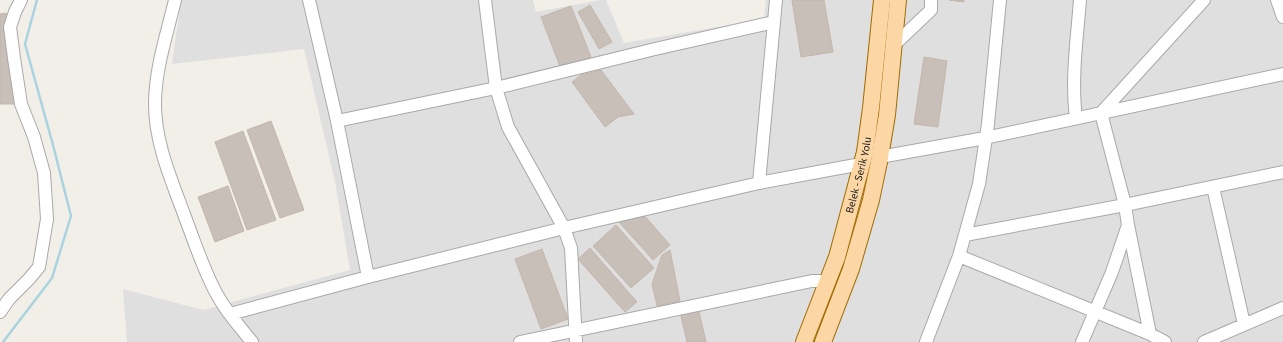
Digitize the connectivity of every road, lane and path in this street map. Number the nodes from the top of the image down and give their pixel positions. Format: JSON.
{"nodes":[{"id":1,"x":21,"y":0,"type":"edge"},
{"id":2,"x":174,"y":0,"type":"edge"},
{"id":3,"x":309,"y":0,"type":"edge"},
{"id":4,"x":485,"y":0,"type":"edge"},
{"id":5,"x":776,"y":0,"type":"edge"},
{"id":6,"x":882,"y":0,"type":"edge"},
{"id":7,"x":898,"y":0,"type":"edge"},
{"id":8,"x":931,"y":0,"type":"edge"},
{"id":9,"x":1000,"y":0,"type":"edge"},
{"id":10,"x":1080,"y":0,"type":"edge"},
{"id":11,"x":1204,"y":0,"type":"edge"},
{"id":12,"x":1276,"y":0,"type":"edge"},
{"id":13,"x":1283,"y":17,"type":"edge"},
{"id":14,"x":774,"y":22,"type":"junction"},
{"id":15,"x":893,"y":46,"type":"junction"},
{"id":16,"x":1283,"y":74,"type":"edge"},
{"id":17,"x":496,"y":88,"type":"junction"},
{"id":18,"x":1101,"y":113,"type":"junction"},
{"id":19,"x":1076,"y":118,"type":"junction"},
{"id":20,"x":336,"y":121,"type":"junction"},
{"id":21,"x":985,"y":138,"type":"junction"},
{"id":22,"x":880,"y":157,"type":"junction"},
{"id":23,"x":861,"y":164,"type":"junction"},
{"id":24,"x":1283,"y":172,"type":"edge"},
{"id":25,"x":759,"y":183,"type":"junction"},
{"id":26,"x":1213,"y":187,"type":"junction"},
{"id":27,"x":1125,"y":205,"type":"junction"},
{"id":28,"x":1128,"y":225,"type":"junction"},
{"id":29,"x":564,"y":228,"type":"junction"},
{"id":30,"x":965,"y":235,"type":"junction"},
{"id":31,"x":959,"y":256,"type":"junction"},
{"id":32,"x":368,"y":277,"type":"junction"},
{"id":33,"x":828,"y":282,"type":"junction"},
{"id":34,"x":1283,"y":308,"type":"edge"},
{"id":35,"x":0,"y":312,"type":"edge"},
{"id":36,"x":1096,"y":312,"type":"junction"},
{"id":37,"x":230,"y":314,"type":"junction"},
{"id":38,"x":1244,"y":324,"type":"junction"},
{"id":39,"x":575,"y":330,"type":"junction"},
{"id":40,"x":1150,"y":334,"type":"junction"},
{"id":41,"x":252,"y":342,"type":"edge"},
{"id":42,"x":520,"y":342,"type":"edge"},
{"id":43,"x":576,"y":342,"type":"edge"},
{"id":44,"x":804,"y":342,"type":"edge"},
{"id":45,"x":823,"y":342,"type":"edge"},
{"id":46,"x":926,"y":342,"type":"edge"},
{"id":47,"x":1082,"y":342,"type":"edge"},
{"id":48,"x":1165,"y":342,"type":"edge"},
{"id":49,"x":1204,"y":342,"type":"edge"}],
"edges":[{"from":1,"to":35,"type":"street"},
{"from":2,"to":37,"type":"street"},
{"from":3,"to":20,"type":"street"},
{"from":4,"to":17,"type":"street"},
{"from":5,"to":14,"type":"street"},
{"from":6,"to":23,"type":"main road","name":"Belek - Serik Yolu"},
{"from":7,"to":15,"type":"main road","name":"Belek - Serik Yolu"},
{"from":8,"to":15,"type":"street"},
{"from":9,"to":21,"type":"street"},
{"from":10,"to":19,"type":"street"},
{"from":11,"to":18,"type":"street"},
{"from":12,"to":13,"type":"street"},
{"from":14,"to":17,"type":"street"},
{"from":14,"to":25,"type":"street"},
{"from":15,"to":22,"type":"main road","name":"Belek - Serik Yolu"},
{"from":16,"to":18,"type":"street"},
{"from":17,"to":20,"type":"street"},
{"from":17,"to":29,"type":"street"},
{"from":18,"to":19,"type":"street"},
{"from":18,"to":27,"type":"street"},
{"from":19,"to":21,"type":"street"},
{"from":20,"to":32,"type":"street"},
{"from":21,"to":22,"type":"street"},
{"from":21,"to":30,"type":"street"},
{"from":22,"to":45,"type":"main road","name":"Belek - Serik Yolu"},
{"from":23,"to":25,"type":"street"},
{"from":23,"to":33,"type":"main road","name":"Belek - Serik Yolu"},
{"from":24,"to":26,"type":"street"},
{"from":25,"to":29,"type":"street"},
{"from":26,"to":27,"type":"street"},
{"from":26,"to":38,"type":"street"},
{"from":27,"to":28,"type":"street"},
{"from":27,"to":30,"type":"street"},
{"from":28,"to":36,"type":"street"},
{"from":28,"to":40,"type":"street"},
{"from":29,"to":32,"type":"street"},
{"from":29,"to":39,"type":"street"},
{"from":30,"to":31,"type":"street"},
{"from":31,"to":36,"type":"street"},
{"from":31,"to":46,"type":"street"},
{"from":32,"to":37,"type":"street"},
{"from":33,"to":39,"type":"street"},
{"from":33,"to":44,"type":"main road","name":"Belek - Serik Yolu"},
{"from":34,"to":38,"type":"street"},
{"from":36,"to":40,"type":"street"},
{"from":36,"to":47,"type":"street"},
{"from":37,"to":41,"type":"street"},
{"from":38,"to":49,"type":"street"},
{"from":39,"to":42,"type":"street"},
{"from":39,"to":43,"type":"street"},
{"from":40,"to":48,"type":"street"}]}
